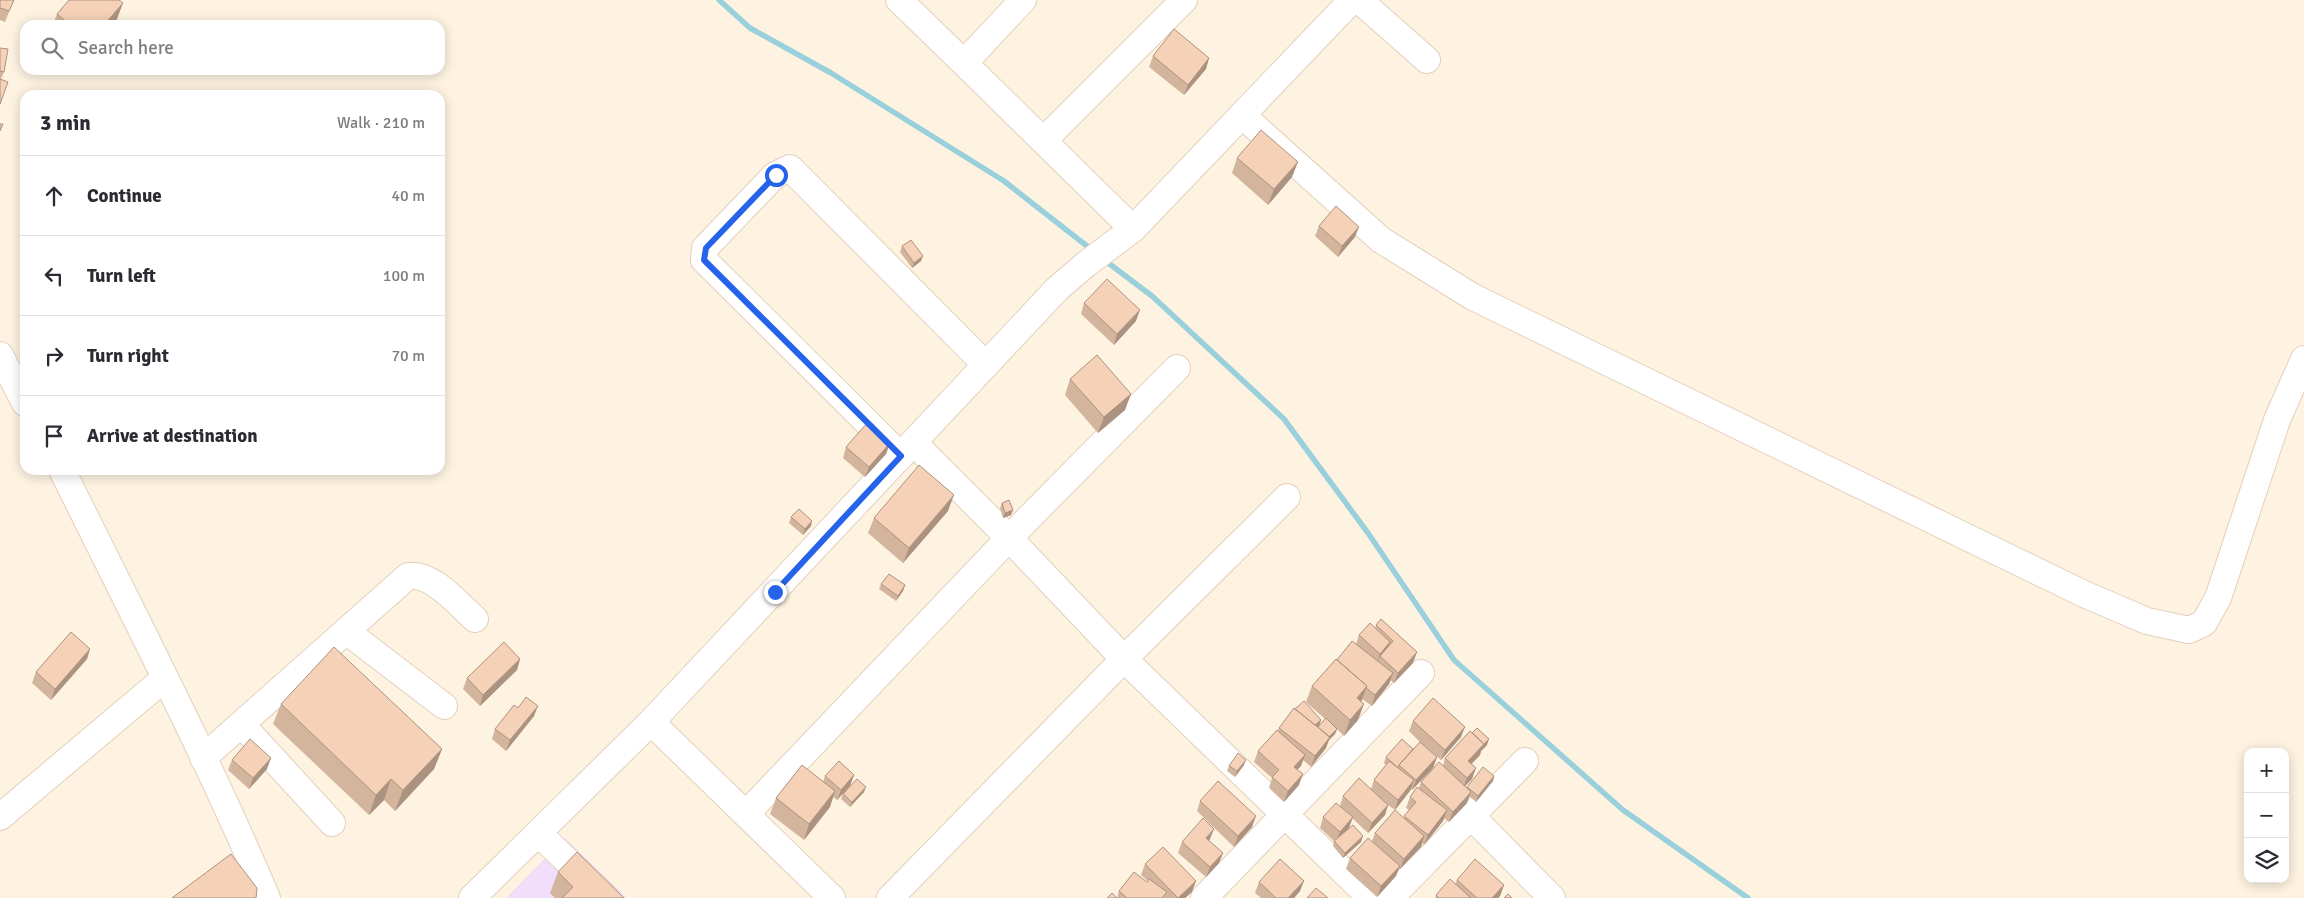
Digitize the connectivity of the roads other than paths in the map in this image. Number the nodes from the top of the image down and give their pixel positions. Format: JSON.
{"nodes":[{"id":1,"x":899,"y":0,"type":"edge"},
{"id":2,"x":1023,"y":0,"type":"edge"},
{"id":3,"x":1184,"y":0,"type":"edge"},
{"id":4,"x":1352,"y":0,"type":"edge"},
{"id":5,"x":1358,"y":0,"type":"edge"},
{"id":6,"x":1427,"y":60,"type":"dead end"},
{"id":7,"x":964,"y":63,"type":"junction"},
{"id":8,"x":1242,"y":115,"type":"junction"},
{"id":9,"x":1044,"y":140,"type":"junction"},
{"id":10,"x":1133,"y":229,"type":"junction"},
{"id":11,"x":2304,"y":360,"type":"edge"},
{"id":12,"x":986,"y":365,"type":"junction"},
{"id":13,"x":2,"y":368,"type":"edge"},
{"id":14,"x":1177,"y":368,"type":"dead end"},
{"id":15,"x":20,"y":395,"type":"edge"},
{"id":16,"x":908,"y":450,"type":"junction"},
{"id":17,"x":64,"y":475,"type":"edge"},
{"id":18,"x":1287,"y":497,"type":"dead end"},
{"id":19,"x":1009,"y":538,"type":"junction"},
{"id":20,"x":475,"y":619,"type":"dead end"},
{"id":21,"x":346,"y":631,"type":"junction"},
{"id":22,"x":1124,"y":659,"type":"junction"},
{"id":23,"x":1421,"y":673,"type":"dead end"},
{"id":24,"x":165,"y":678,"type":"junction"},
{"id":25,"x":444,"y":706,"type":"dead end"},
{"id":26,"x":651,"y":722,"type":"junction"},
{"id":27,"x":242,"y":725,"type":"junction"},
{"id":28,"x":203,"y":758,"type":"junction"},
{"id":29,"x":1525,"y":761,"type":"dead end"},
{"id":30,"x":746,"y":814,"type":"junction"},
{"id":31,"x":1286,"y":814,"type":"junction"},
{"id":32,"x":0,"y":816,"type":"edge"},
{"id":33,"x":1471,"y":816,"type":"junction"},
{"id":34,"x":332,"y":823,"type":"dead end"},
{"id":35,"x":538,"y":833,"type":"junction"},
{"id":36,"x":267,"y":898,"type":"edge"},
{"id":37,"x":472,"y":898,"type":"edge"},
{"id":38,"x":606,"y":898,"type":"edge"},
{"id":39,"x":832,"y":898,"type":"edge"},
{"id":40,"x":890,"y":898,"type":"edge"},
{"id":41,"x":1204,"y":898,"type":"edge"},
{"id":42,"x":1371,"y":898,"type":"edge"},
{"id":43,"x":1390,"y":898,"type":"edge"},
{"id":44,"x":1552,"y":898,"type":"edge"}],
"edges":[{"from":1,"to":7,"type":"street"},
{"from":2,"to":7,"type":"street"},
{"from":3,"to":9,"type":"street"},
{"from":4,"to":8,"type":"street"},
{"from":5,"to":6,"type":"street"},
{"from":7,"to":9,"type":"street"},
{"from":8,"to":10,"type":"street"},
{"from":8,"to":11,"type":"street"},
{"from":9,"to":10,"type":"street"},
{"from":10,"to":12,"type":"street"},
{"from":12,"to":16,"type":"street"},
{"from":12,"to":16,"type":"street"},
{"from":13,"to":15,"type":"street"},
{"from":14,"to":19,"type":"street"},
{"from":16,"to":19,"type":"street"},
{"from":16,"to":26,"type":"street"},
{"from":17,"to":24,"type":"street"},
{"from":18,"to":22,"type":"street"},
{"from":19,"to":22,"type":"street"},
{"from":19,"to":30,"type":"street"},
{"from":20,"to":21,"type":"street"},
{"from":21,"to":25,"type":"street"},
{"from":21,"to":27,"type":"street"},
{"from":22,"to":31,"type":"street"},
{"from":22,"to":40,"type":"street"},
{"from":23,"to":31,"type":"street"},
{"from":24,"to":28,"type":"street"},
{"from":24,"to":32,"type":"street"},
{"from":26,"to":30,"type":"street"},
{"from":26,"to":35,"type":"street"},
{"from":27,"to":28,"type":"street"},
{"from":27,"to":34,"type":"street"},
{"from":28,"to":36,"type":"street"},
{"from":29,"to":33,"type":"street"},
{"from":30,"to":39,"type":"street"},
{"from":31,"to":41,"type":"street"},
{"from":31,"to":42,"type":"street"},
{"from":33,"to":43,"type":"street"},
{"from":33,"to":44,"type":"street"},
{"from":35,"to":37,"type":"street"},
{"from":35,"to":38,"type":"street"}]}
